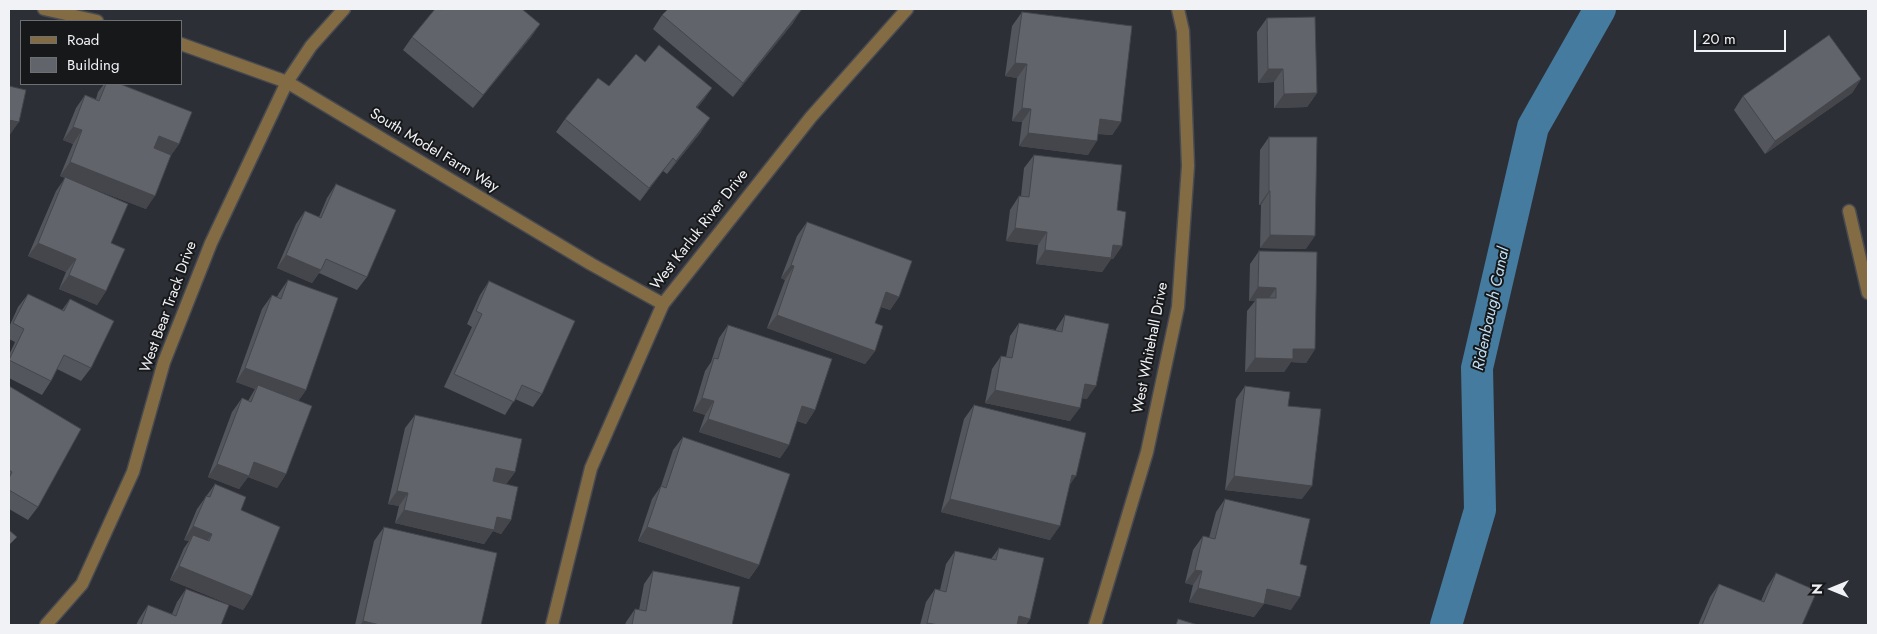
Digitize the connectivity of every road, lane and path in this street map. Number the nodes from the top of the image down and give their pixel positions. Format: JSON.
{"nodes":[{"id":1,"x":44,"y":9,"type":"edge"},
{"id":2,"x":344,"y":9,"type":"edge"},
{"id":3,"x":907,"y":9,"type":"edge"},
{"id":4,"x":1178,"y":9,"type":"edge"},
{"id":5,"x":93,"y":20,"type":"edge"},
{"id":6,"x":182,"y":44,"type":"edge"},
{"id":7,"x":287,"y":82,"type":"junction"},
{"id":8,"x":1849,"y":212,"type":"dead end"},
{"id":9,"x":1868,"y":293,"type":"edge"},
{"id":10,"x":663,"y":304,"type":"junction"},
{"id":11,"x":46,"y":625,"type":"edge"},
{"id":12,"x":552,"y":625,"type":"edge"},
{"id":13,"x":1095,"y":625,"type":"edge"}],
"edges":[{"from":1,"to":5,"type":"street"},
{"from":2,"to":7,"type":"street","name":"West Bear Track Drive"},
{"from":3,"to":10,"type":"street","name":"West Karluk River Drive"},
{"from":4,"to":13,"type":"street","name":"West Whitehall Drive"},
{"from":6,"to":7,"type":"street","name":"South Model Farm Way"},
{"from":7,"to":10,"type":"street","name":"South Model Farm Way"},
{"from":7,"to":11,"type":"street","name":"West Bear Track Drive"},
{"from":8,"to":9,"type":"street"},
{"from":10,"to":12,"type":"street","name":"West Karluk River Drive"}]}
